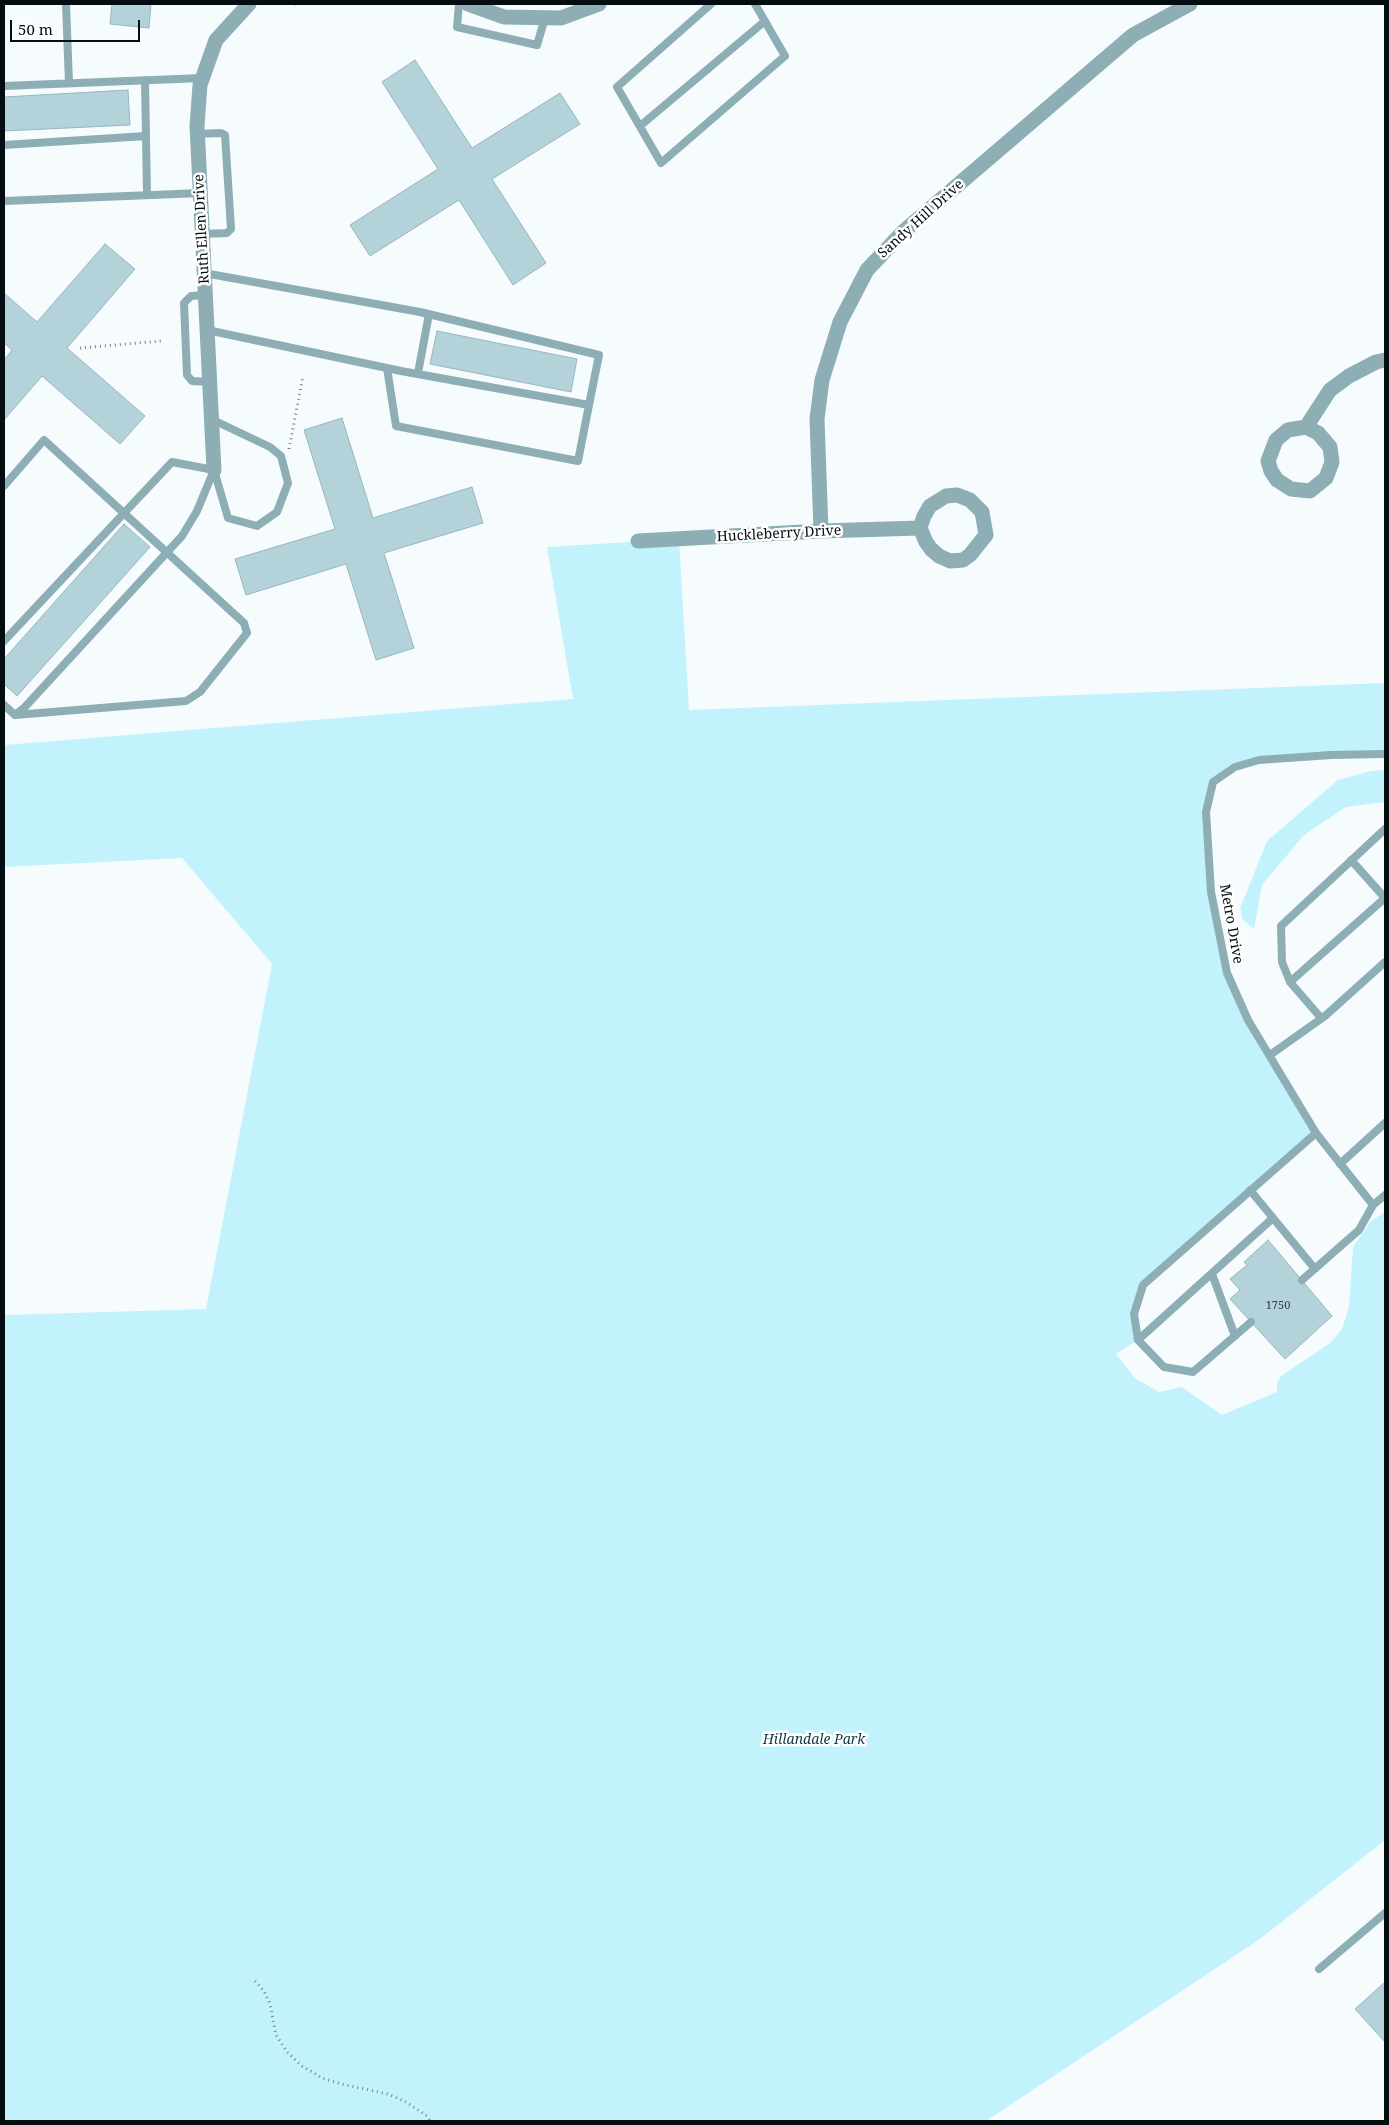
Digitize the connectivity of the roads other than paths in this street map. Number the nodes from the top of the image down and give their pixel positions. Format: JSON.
{"nodes":[{"id":1,"x":66,"y":4,"type":"edge"},
{"id":2,"x":249,"y":4,"type":"edge"},
{"id":3,"x":459,"y":4,"type":"edge"},
{"id":4,"x":468,"y":4,"type":"edge"},
{"id":5,"x":599,"y":4,"type":"edge"},
{"id":6,"x":711,"y":4,"type":"edge"},
{"id":7,"x":754,"y":4,"type":"edge"},
{"id":8,"x":1190,"y":4,"type":"edge"},
{"id":9,"x":545,"y":18,"type":"junction"},
{"id":10,"x":764,"y":21,"type":"junction"},
{"id":11,"x":202,"y":78,"type":"junction"},
{"id":12,"x":145,"y":80,"type":"junction"},
{"id":13,"x":69,"y":83,"type":"junction"},
{"id":14,"x":4,"y":86,"type":"edge"},
{"id":15,"x":640,"y":126,"type":"junction"},
{"id":16,"x":198,"y":134,"type":"junction"},
{"id":17,"x":146,"y":136,"type":"junction"},
{"id":18,"x":4,"y":145,"type":"edge"},
{"id":19,"x":200,"y":193,"type":"junction"},
{"id":20,"x":147,"y":195,"type":"junction"},
{"id":21,"x":4,"y":201,"type":"edge"},
{"id":22,"x":202,"y":234,"type":"junction"},
{"id":23,"x":204,"y":273,"type":"junction"},
{"id":24,"x":206,"y":295,"type":"junction"},
{"id":25,"x":429,"y":314,"type":"junction"},
{"id":26,"x":207,"y":330,"type":"junction"},
{"id":27,"x":1385,"y":360,"type":"edge"},
{"id":28,"x":387,"y":368,"type":"junction"},
{"id":29,"x":418,"y":374,"type":"junction"},
{"id":30,"x":210,"y":382,"type":"junction"},
{"id":31,"x":589,"y":405,"type":"junction"},
{"id":32,"x":211,"y":420,"type":"junction"},
{"id":33,"x":1306,"y":427,"type":"junction"},
{"id":34,"x":214,"y":470,"type":"junction"},
{"id":35,"x":4,"y":486,"type":"edge"},
{"id":36,"x":124,"y":514,"type":"junction"},
{"id":37,"x":920,"y":528,"type":"junction"},
{"id":38,"x":821,"y":531,"type":"junction"},
{"id":39,"x":638,"y":541,"type":"dead end"},
{"id":40,"x":168,"y":552,"type":"junction"},
{"id":41,"x":4,"y":641,"type":"edge"},
{"id":42,"x":4,"y":706,"type":"edge"},
{"id":43,"x":15,"y":715,"type":"junction"},
{"id":44,"x":1385,"y":754,"type":"edge"},
{"id":45,"x":1385,"y":829,"type":"edge"},
{"id":46,"x":1351,"y":860,"type":"junction"},
{"id":47,"x":1385,"y":898,"type":"edge"},
{"id":48,"x":1385,"y":962,"type":"edge"},
{"id":49,"x":1290,"y":982,"type":"junction"},
{"id":50,"x":1321,"y":1018,"type":"junction"},
{"id":51,"x":1270,"y":1056,"type":"junction"},
{"id":52,"x":1385,"y":1123,"type":"edge"},
{"id":53,"x":1316,"y":1133,"type":"junction"},
{"id":54,"x":1340,"y":1164,"type":"junction"},
{"id":55,"x":1250,"y":1190,"type":"junction"},
{"id":56,"x":1385,"y":1194,"type":"edge"},
{"id":57,"x":1373,"y":1205,"type":"junction"},
{"id":58,"x":1273,"y":1218,"type":"junction"},
{"id":59,"x":1315,"y":1269,"type":"junction"},
{"id":60,"x":1212,"y":1274,"type":"junction"},
{"id":61,"x":1302,"y":1280,"type":"dead end"},
{"id":62,"x":1252,"y":1322,"type":"dead end"},
{"id":63,"x":1235,"y":1336,"type":"junction"},
{"id":64,"x":1138,"y":1340,"type":"junction"},
{"id":65,"x":1385,"y":1913,"type":"edge"},
{"id":66,"x":1319,"y":1969,"type":"dead end"}],
"edges":[{"from":1,"to":13,"type":"lane"},
{"from":2,"to":11,"type":"street","name":"Ruth Ellen Drive"},
{"from":3,"to":9,"type":"lane"},
{"from":4,"to":9,"type":"street"},
{"from":5,"to":9,"type":"street"},
{"from":6,"to":15,"type":"lane"},
{"from":7,"to":10,"type":"lane"},
{"from":8,"to":38,"type":"street","name":"Sandy Hill Drive"},
{"from":10,"to":15,"type":"lane"},
{"from":10,"to":15,"type":"lane"},
{"from":11,"to":12,"type":"lane"},
{"from":11,"to":16,"type":"street","name":"Ruth Ellen Drive"},
{"from":12,"to":13,"type":"lane"},
{"from":12,"to":17,"type":"lane"},
{"from":13,"to":14,"type":"lane"},
{"from":16,"to":19,"type":"street","name":"Ruth Ellen Drive"},
{"from":16,"to":22,"type":"lane"},
{"from":17,"to":18,"type":"lane"},
{"from":17,"to":20,"type":"lane"},
{"from":19,"to":20,"type":"lane"},
{"from":19,"to":22,"type":"street","name":"Ruth Ellen Drive"},
{"from":20,"to":21,"type":"lane"},
{"from":22,"to":23,"type":"street","name":"Ruth Ellen Drive"},
{"from":23,"to":24,"type":"street","name":"Ruth Ellen Drive"},
{"from":23,"to":25,"type":"lane"},
{"from":24,"to":26,"type":"street","name":"Ruth Ellen Drive"},
{"from":24,"to":30,"type":"lane"},
{"from":25,"to":29,"type":"lane"},
{"from":25,"to":31,"type":"lane"},
{"from":26,"to":28,"type":"lane"},
{"from":26,"to":30,"type":"street","name":"Ruth Ellen Drive"},
{"from":27,"to":33,"type":"street"},
{"from":28,"to":29,"type":"lane"},
{"from":28,"to":31,"type":"lane"},
{"from":29,"to":31,"type":"lane"},
{"from":30,"to":32,"type":"street","name":"Ruth Ellen Drive"},
{"from":32,"to":34,"type":"street","name":"Ruth Ellen Drive"},
{"from":32,"to":34,"type":"lane"},
{"from":33,"to":33,"type":"street"},
{"from":34,"to":36,"type":"lane"},
{"from":34,"to":40,"type":"lane"},
{"from":35,"to":36,"type":"lane"},
{"from":36,"to":40,"type":"lane"},
{"from":36,"to":41,"type":"lane"},
{"from":37,"to":37,"type":"street"},
{"from":37,"to":38,"type":"street","name":"Huckleberry Drive"},
{"from":38,"to":39,"type":"street","name":"Huckleberry Drive"},
{"from":40,"to":43,"type":"lane"},
{"from":40,"to":43,"type":"lane"},
{"from":42,"to":43,"type":"lane"},
{"from":44,"to":51,"type":"lane","name":"Metro Drive"},
{"from":45,"to":46,"type":"lane"},
{"from":46,"to":47,"type":"lane"},
{"from":46,"to":49,"type":"lane"},
{"from":47,"to":49,"type":"lane"},
{"from":48,"to":50,"type":"lane"},
{"from":49,"to":50,"type":"lane"},
{"from":50,"to":51,"type":"lane"},
{"from":51,"to":53,"type":"lane","name":"Metro Drive"},
{"from":52,"to":54,"type":"lane"},
{"from":53,"to":54,"type":"lane","name":"Metro Drive"},
{"from":53,"to":55,"type":"lane"},
{"from":54,"to":57,"type":"lane","name":"Metro Drive"},
{"from":55,"to":58,"type":"lane"},
{"from":55,"to":64,"type":"lane"},
{"from":56,"to":57,"type":"lane"},
{"from":57,"to":59,"type":"lane"},
{"from":58,"to":59,"type":"lane"},
{"from":58,"to":60,"type":"lane"},
{"from":59,"to":61,"type":"lane"},
{"from":60,"to":63,"type":"lane"},
{"from":60,"to":64,"type":"lane"},
{"from":62,"to":63,"type":"lane"},
{"from":63,"to":64,"type":"lane"},
{"from":65,"to":66,"type":"lane"}]}
